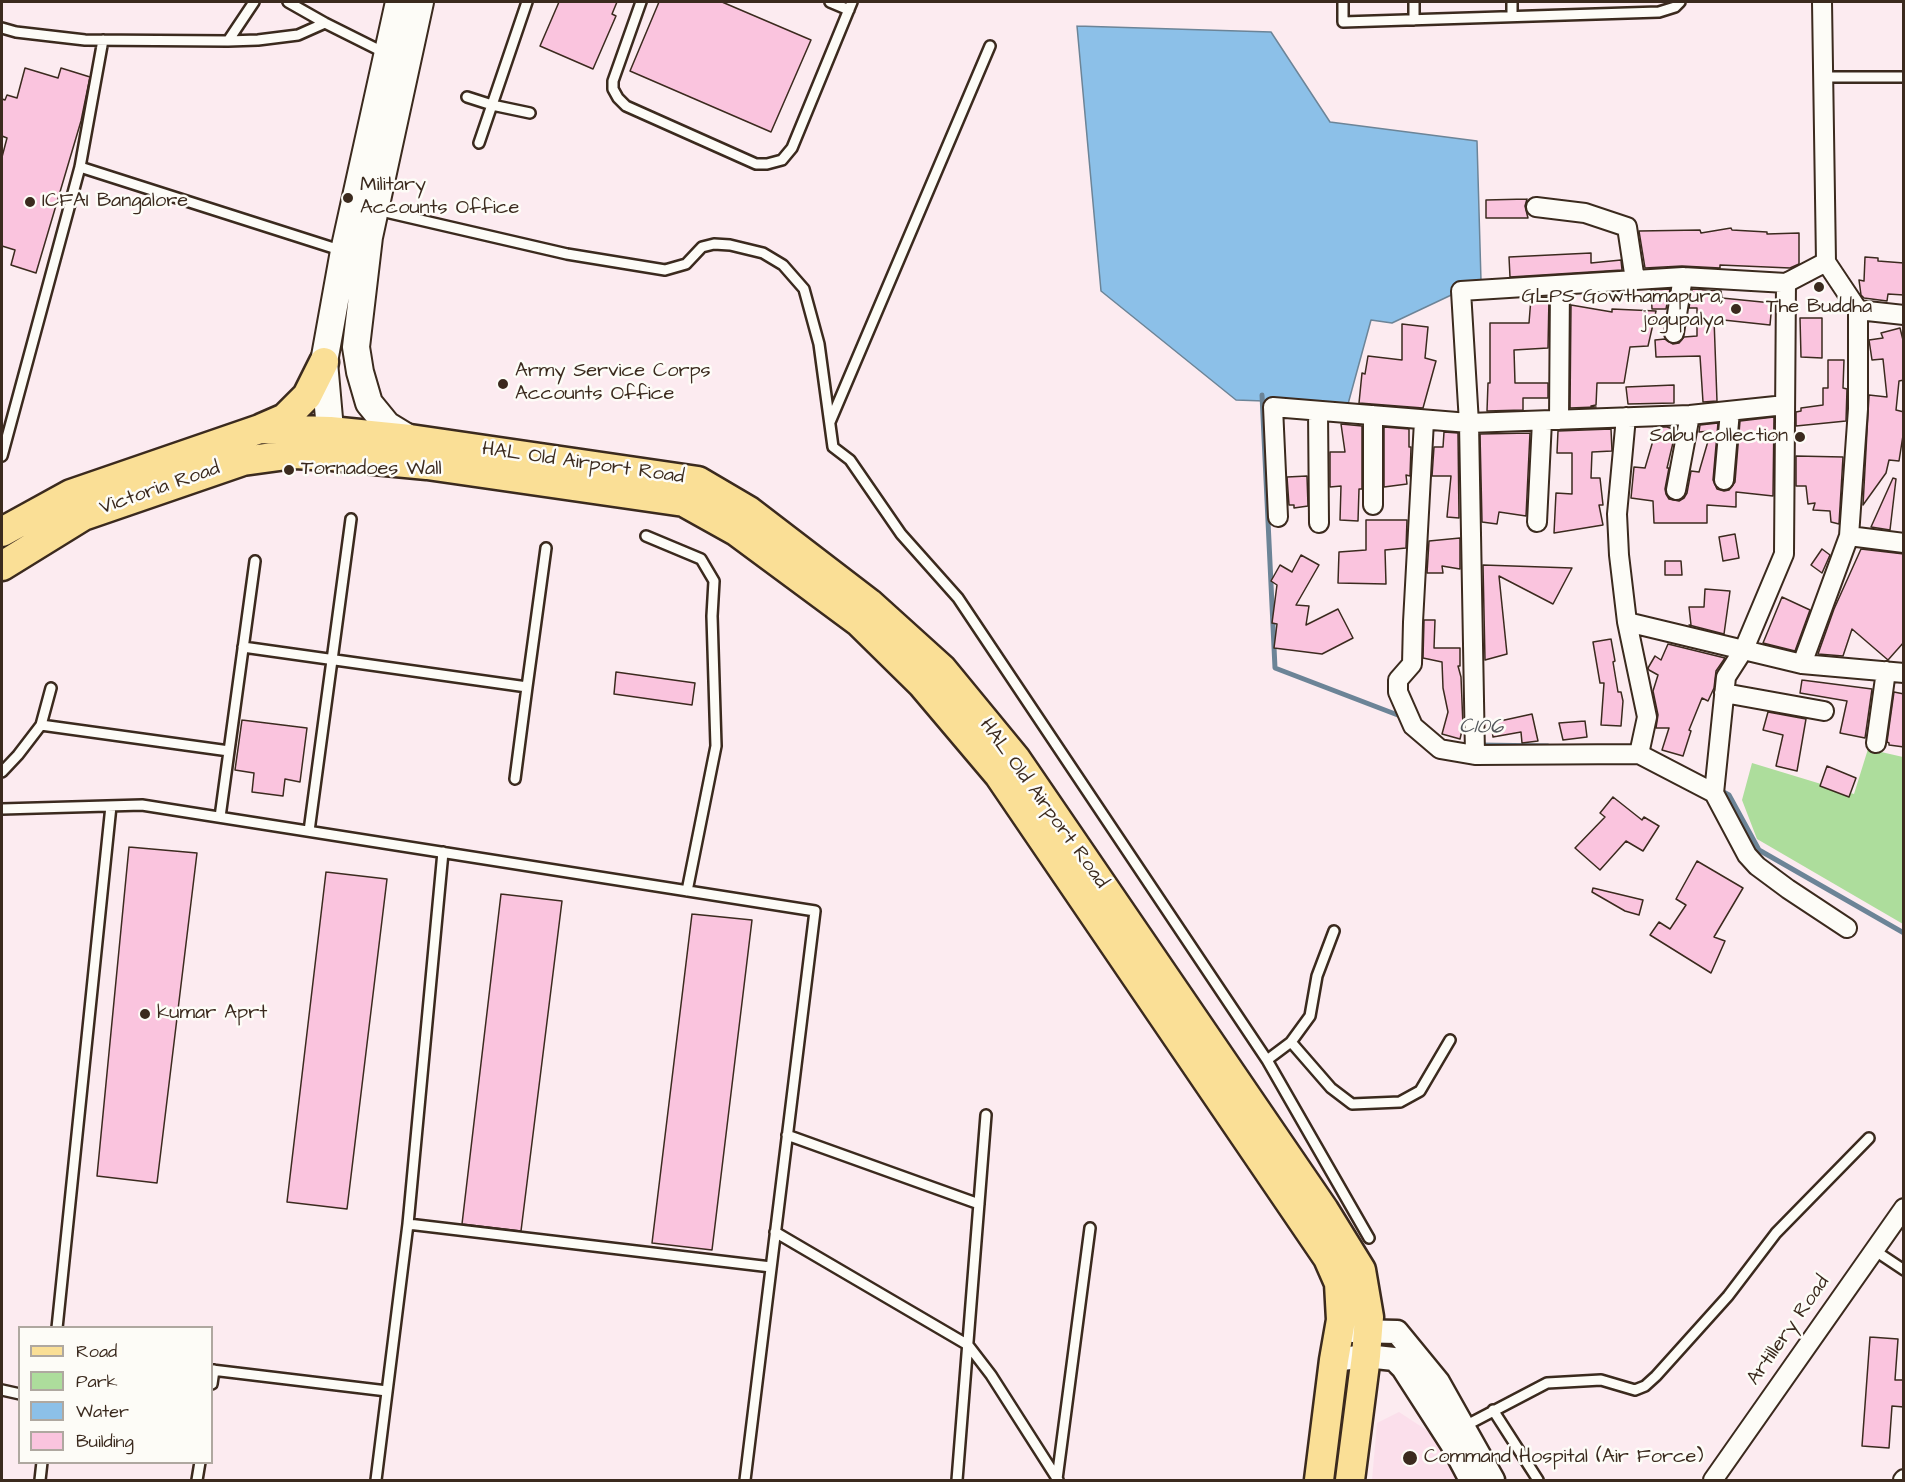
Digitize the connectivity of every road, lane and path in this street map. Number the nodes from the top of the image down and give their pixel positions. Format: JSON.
{"nodes":[{"id":1,"x":254,"y":2,"type":"edge"},
{"id":2,"x":288,"y":2,"type":"edge"},
{"id":3,"x":399,"y":2,"type":"edge"},
{"id":4,"x":420,"y":2,"type":"edge"},
{"id":5,"x":527,"y":2,"type":"edge"},
{"id":6,"x":641,"y":2,"type":"edge"},
{"id":7,"x":831,"y":2,"type":"edge"},
{"id":8,"x":1343,"y":2,"type":"edge"},
{"id":9,"x":1414,"y":2,"type":"edge"},
{"id":10,"x":1512,"y":2,"type":"edge"},
{"id":11,"x":1608,"y":2,"type":"edge"},
{"id":12,"x":1680,"y":2,"type":"edge"},
{"id":13,"x":1822,"y":2,"type":"edge"},
{"id":14,"x":851,"y":6,"type":"edge"},
{"id":15,"x":1608,"y":14,"type":"junction"},
{"id":16,"x":1512,"y":16,"type":"junction"},
{"id":17,"x":1414,"y":20,"type":"junction"},
{"id":18,"x":325,"y":22,"type":"junction"},
{"id":19,"x":2,"y":28,"type":"edge"},
{"id":20,"x":103,"y":40,"type":"junction"},
{"id":21,"x":228,"y":41,"type":"junction"},
{"id":22,"x":990,"y":46,"type":"dead end"},
{"id":23,"x":388,"y":54,"type":"junction"},
{"id":24,"x":1823,"y":77,"type":"junction"},
{"id":25,"x":1904,"y":77,"type":"edge"},
{"id":26,"x":467,"y":97,"type":"dead end"},
{"id":27,"x":492,"y":105,"type":"junction"},
{"id":28,"x":530,"y":113,"type":"dead end"},
{"id":29,"x":479,"y":143,"type":"dead end"},
{"id":30,"x":80,"y":167,"type":"junction"},
{"id":31,"x":1536,"y":207,"type":"dead end"},
{"id":32,"x":374,"y":210,"type":"junction"},
{"id":33,"x":344,"y":251,"type":"junction"},
{"id":34,"x":1826,"y":262,"type":"junction"},
{"id":35,"x":1683,"y":277,"type":"junction"},
{"id":36,"x":1635,"y":280,"type":"junction"},
{"id":37,"x":1786,"y":283,"type":"junction"},
{"id":38,"x":1560,"y":285,"type":"junction"},
{"id":39,"x":1858,"y":310,"type":"junction"},
{"id":40,"x":1904,"y":315,"type":"edge"},
{"id":41,"x":1674,"y":333,"type":"dead end"},
{"id":42,"x":324,"y":362,"type":"junction"},
{"id":43,"x":1785,"y":405,"type":"junction"},
{"id":44,"x":1318,"y":411,"type":"junction"},
{"id":45,"x":1730,"y":411,"type":"junction"},
{"id":46,"x":1690,"y":415,"type":"junction"},
{"id":47,"x":1373,"y":416,"type":"junction"},
{"id":48,"x":1626,"y":417,"type":"junction"},
{"id":49,"x":1424,"y":421,"type":"junction"},
{"id":50,"x":1551,"y":421,"type":"junction"},
{"id":51,"x":1469,"y":423,"type":"junction"},
{"id":52,"x":830,"y":424,"type":"junction"},
{"id":53,"x":260,"y":429,"type":"junction"},
{"id":54,"x":410,"y":439,"type":"junction"},
{"id":55,"x":331,"y":443,"type":"junction"},
{"id":56,"x":2,"y":456,"type":"edge"},
{"id":57,"x":1724,"y":480,"type":"dead end"},
{"id":58,"x":1676,"y":490,"type":"dead end"},
{"id":59,"x":1373,"y":505,"type":"dead end"},
{"id":60,"x":1278,"y":517,"type":"dead end"},
{"id":61,"x":351,"y":519,"type":"dead end"},
{"id":62,"x":1537,"y":522,"type":"dead end"},
{"id":63,"x":1319,"y":524,"type":"dead end"},
{"id":64,"x":2,"y":532,"type":"edge"},
{"id":65,"x":646,"y":536,"type":"dead end"},
{"id":66,"x":1849,"y":536,"type":"junction"},
{"id":67,"x":1904,"y":543,"type":"edge"},
{"id":68,"x":546,"y":548,"type":"dead end"},
{"id":69,"x":255,"y":561,"type":"dead end"},
{"id":70,"x":2,"y":566,"type":"edge"},
{"id":71,"x":1627,"y":622,"type":"junction"},
{"id":72,"x":243,"y":647,"type":"junction"},
{"id":73,"x":1744,"y":649,"type":"junction"},
{"id":74,"x":332,"y":660,"type":"junction"},
{"id":75,"x":1802,"y":664,"type":"junction"},
{"id":76,"x":1895,"y":672,"type":"edge"},
{"id":77,"x":527,"y":687,"type":"junction"},
{"id":78,"x":51,"y":688,"type":"dead end"},
{"id":79,"x":1724,"y":693,"type":"junction"},
{"id":80,"x":1824,"y":711,"type":"dead end"},
{"id":81,"x":41,"y":725,"type":"junction"},
{"id":82,"x":1876,"y":743,"type":"dead end"},
{"id":83,"x":1641,"y":748,"type":"junction"},
{"id":84,"x":229,"y":751,"type":"junction"},
{"id":85,"x":1475,"y":755,"type":"junction"},
{"id":86,"x":2,"y":772,"type":"edge"},
{"id":87,"x":515,"y":779,"type":"dead end"},
{"id":88,"x":1714,"y":793,"type":"junction"},
{"id":89,"x":111,"y":806,"type":"junction"},
{"id":90,"x":2,"y":809,"type":"edge"},
{"id":91,"x":220,"y":817,"type":"junction"},
{"id":92,"x":309,"y":831,"type":"junction"},
{"id":93,"x":443,"y":852,"type":"junction"},
{"id":94,"x":687,"y":891,"type":"junction"},
{"id":95,"x":1847,"y":928,"type":"dead end"},
{"id":96,"x":1334,"y":931,"type":"dead end"},
{"id":97,"x":1450,"y":1040,"type":"dead end"},
{"id":98,"x":1291,"y":1042,"type":"junction"},
{"id":99,"x":1267,"y":1060,"type":"junction"},
{"id":100,"x":986,"y":1115,"type":"dead end"},
{"id":101,"x":787,"y":1135,"type":"junction"},
{"id":102,"x":1869,"y":1138,"type":"dead end"},
{"id":103,"x":979,"y":1204,"type":"junction"},
{"id":104,"x":1904,"y":1209,"type":"edge"},
{"id":105,"x":408,"y":1224,"type":"junction"},
{"id":106,"x":1090,"y":1228,"type":"dead end"},
{"id":107,"x":775,"y":1232,"type":"junction"},
{"id":108,"x":1369,"y":1238,"type":"dead end"},
{"id":109,"x":1874,"y":1250,"type":"junction"},
{"id":110,"x":771,"y":1268,"type":"junction"},
{"id":111,"x":1904,"y":1270,"type":"edge"},
{"id":112,"x":57,"y":1326,"type":"edge"},
{"id":113,"x":1339,"y":1332,"type":"junction"},
{"id":114,"x":1368,"y":1343,"type":"junction"},
{"id":115,"x":968,"y":1345,"type":"junction"},
{"id":116,"x":1334,"y":1360,"type":"junction"},
{"id":117,"x":213,"y":1370,"type":"edge"},
{"id":118,"x":2,"y":1390,"type":"edge"},
{"id":119,"x":387,"y":1391,"type":"junction"},
{"id":120,"x":18,"y":1394,"type":"edge"},
{"id":121,"x":1493,"y":1410,"type":"junction"},
{"id":122,"x":1463,"y":1427,"type":"junction"},
{"id":123,"x":42,"y":1464,"type":"edge"},
{"id":124,"x":200,"y":1464,"type":"edge"},
{"id":125,"x":40,"y":1480,"type":"edge"},
{"id":126,"x":197,"y":1480,"type":"edge"},
{"id":127,"x":376,"y":1480,"type":"edge"},
{"id":128,"x":745,"y":1480,"type":"edge"},
{"id":129,"x":957,"y":1480,"type":"edge"},
{"id":130,"x":1057,"y":1480,"type":"edge"},
{"id":131,"x":1319,"y":1480,"type":"edge"},
{"id":132,"x":1350,"y":1480,"type":"edge"},
{"id":133,"x":1471,"y":1480,"type":"edge"},
{"id":134,"x":1493,"y":1480,"type":"edge"},
{"id":135,"x":1538,"y":1480,"type":"edge"},
{"id":136,"x":1713,"y":1480,"type":"edge"}],
"edges":[{"from":1,"to":21,"type":"lane"},
{"from":2,"to":18,"type":"lane"},
{"from":3,"to":23,"type":"main road"},
{"from":4,"to":32,"type":"main road"},
{"from":5,"to":27,"type":"lane"},
{"from":6,"to":14,"type":"lane"},
{"from":7,"to":14,"type":"lane"},
{"from":8,"to":17,"type":"lane"},
{"from":9,"to":17,"type":"lane"},
{"from":10,"to":16,"type":"lane"},
{"from":11,"to":15,"type":"lane"},
{"from":12,"to":15,"type":"lane"},
{"from":13,"to":24,"type":"street"},
{"from":15,"to":16,"type":"lane"},
{"from":16,"to":17,"type":"lane"},
{"from":18,"to":21,"type":"lane"},
{"from":18,"to":23,"type":"lane"},
{"from":19,"to":20,"type":"lane"},
{"from":20,"to":21,"type":"lane"},
{"from":20,"to":30,"type":"lane"},
{"from":22,"to":52,"type":"lane"},
{"from":23,"to":33,"type":"main road"},
{"from":24,"to":25,"type":"lane"},
{"from":24,"to":34,"type":"street"},
{"from":26,"to":27,"type":"lane"},
{"from":27,"to":28,"type":"lane"},
{"from":27,"to":29,"type":"lane"},
{"from":30,"to":33,"type":"lane"},
{"from":30,"to":56,"type":"lane"},
{"from":31,"to":36,"type":"street"},
{"from":32,"to":52,"type":"lane"},
{"from":32,"to":54,"type":"main road"},
{"from":33,"to":42,"type":"main road"},
{"from":34,"to":37,"type":"street"},
{"from":34,"to":39,"type":"street"},
{"from":35,"to":36,"type":"street"},
{"from":35,"to":37,"type":"street"},
{"from":35,"to":41,"type":"street"},
{"from":36,"to":38,"type":"street"},
{"from":37,"to":43,"type":"street"},
{"from":38,"to":50,"type":"street"},
{"from":38,"to":51,"type":"street"},
{"from":39,"to":40,"type":"street"},
{"from":39,"to":66,"type":"street"},
{"from":42,"to":53,"type":"main road"},
{"from":42,"to":55,"type":"main road"},
{"from":43,"to":45,"type":"street"},
{"from":43,"to":73,"type":"street"},
{"from":44,"to":47,"type":"street"},
{"from":44,"to":60,"type":"street"},
{"from":44,"to":63,"type":"street"},
{"from":45,"to":46,"type":"street"},
{"from":45,"to":57,"type":"street"},
{"from":46,"to":48,"type":"street"},
{"from":46,"to":58,"type":"street"},
{"from":47,"to":49,"type":"street"},
{"from":47,"to":59,"type":"street"},
{"from":48,"to":50,"type":"street"},
{"from":48,"to":71,"type":"street"},
{"from":49,"to":51,"type":"street"},
{"from":49,"to":85,"type":"street"},
{"from":50,"to":51,"type":"street"},
{"from":50,"to":62,"type":"street"},
{"from":51,"to":85,"type":"street"},
{"from":52,"to":99,"type":"lane"},
{"from":53,"to":55,"type":"main road","name":"Victoria Road"},
{"from":53,"to":64,"type":"main road","name":"Victoria Road"},
{"from":54,"to":55,"type":"main road","name":"HAL Old Airport Road"},
{"from":54,"to":114,"type":"main road","name":"HAL Old Airport Road"},
{"from":55,"to":70,"type":"main road","name":"Victoria Road"},
{"from":55,"to":113,"type":"main road","name":"HAL Old Airport Road"},
{"from":61,"to":74,"type":"lane"},
{"from":65,"to":94,"type":"lane"},
{"from":66,"to":67,"type":"street"},
{"from":66,"to":75,"type":"street"},
{"from":68,"to":77,"type":"lane"},
{"from":69,"to":72,"type":"lane"},
{"from":71,"to":73,"type":"street"},
{"from":71,"to":83,"type":"street"},
{"from":72,"to":74,"type":"lane"},
{"from":72,"to":84,"type":"lane"},
{"from":73,"to":75,"type":"street"},
{"from":73,"to":79,"type":"street"},
{"from":74,"to":77,"type":"lane"},
{"from":74,"to":92,"type":"lane"},
{"from":75,"to":76,"type":"street"},
{"from":76,"to":82,"type":"street"},
{"from":77,"to":87,"type":"lane"},
{"from":78,"to":81,"type":"lane"},
{"from":79,"to":80,"type":"street"},
{"from":79,"to":88,"type":"street"},
{"from":81,"to":84,"type":"lane"},
{"from":81,"to":86,"type":"lane"},
{"from":83,"to":85,"type":"street"},
{"from":83,"to":88,"type":"street"},
{"from":84,"to":91,"type":"lane"},
{"from":88,"to":95,"type":"street"},
{"from":89,"to":90,"type":"lane"},
{"from":89,"to":91,"type":"lane"},
{"from":89,"to":112,"type":"lane"},
{"from":91,"to":92,"type":"lane"},
{"from":92,"to":93,"type":"lane"},
{"from":93,"to":94,"type":"lane"},
{"from":93,"to":105,"type":"lane"},
{"from":94,"to":101,"type":"lane"},
{"from":96,"to":98,"type":"lane"},
{"from":97,"to":98,"type":"lane"},
{"from":98,"to":99,"type":"lane"},
{"from":99,"to":108,"type":"lane"},
{"from":100,"to":103,"type":"lane"},
{"from":101,"to":103,"type":"lane"},
{"from":101,"to":107,"type":"lane"},
{"from":102,"to":121,"type":"lane"},
{"from":103,"to":115,"type":"lane"},
{"from":104,"to":109,"type":"street","name":"Artillery Road"},
{"from":105,"to":110,"type":"lane"},
{"from":105,"to":119,"type":"lane"},
{"from":106,"to":130,"type":"lane"},
{"from":107,"to":110,"type":"lane"},
{"from":107,"to":115,"type":"lane"},
{"from":109,"to":111,"type":"lane"},
{"from":109,"to":136,"type":"street","name":"Artillery Road"},
{"from":110,"to":128,"type":"lane"},
{"from":113,"to":114,"type":"street"},
{"from":113,"to":116,"type":"main road","name":"HAL Old Airport Road"},
{"from":114,"to":116,"type":"street"},
{"from":114,"to":122,"type":"street"},
{"from":114,"to":132,"type":"main road","name":"HAL Old Airport Road"},
{"from":114,"to":133,"type":"street"},
{"from":115,"to":129,"type":"lane"},
{"from":115,"to":130,"type":"lane"},
{"from":116,"to":131,"type":"main road","name":"HAL Old Airport Road"},
{"from":117,"to":119,"type":"lane"},
{"from":118,"to":120,"type":"lane"},
{"from":119,"to":127,"type":"lane"},
{"from":121,"to":122,"type":"lane"},
{"from":121,"to":135,"type":"lane"},
{"from":122,"to":134,"type":"street"},
{"from":123,"to":125,"type":"lane"},
{"from":124,"to":126,"type":"lane"}]}
